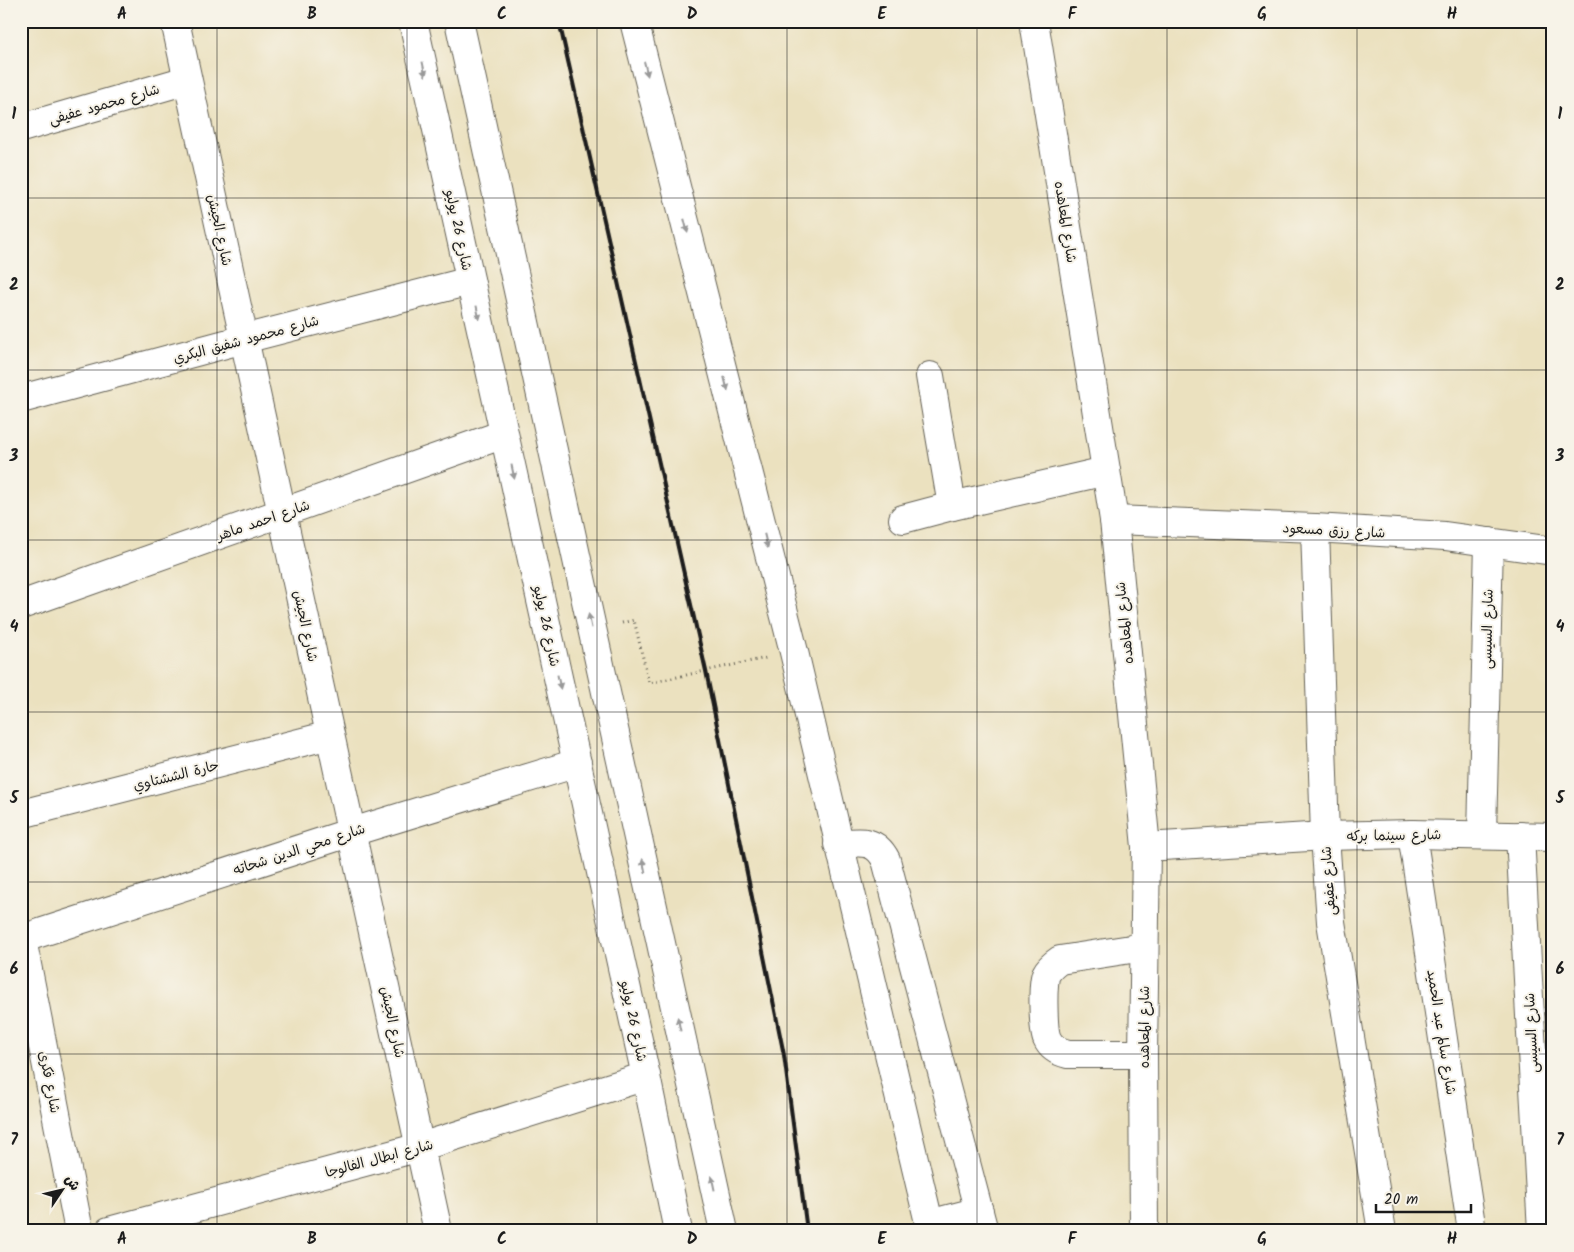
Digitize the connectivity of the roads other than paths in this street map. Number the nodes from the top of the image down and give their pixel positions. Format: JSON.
{"nodes":[{"id":1,"x":174,"y":21,"type":"edge"},
{"id":2,"x":413,"y":21,"type":"edge"},
{"id":3,"x":459,"y":21,"type":"edge"},
{"id":4,"x":634,"y":21,"type":"edge"},
{"id":5,"x":1034,"y":21,"type":"edge"},
{"id":6,"x":187,"y":80,"type":"junction"},
{"id":7,"x":21,"y":128,"type":"edge"},
{"id":8,"x":470,"y":281,"type":"junction"},
{"id":9,"x":244,"y":339,"type":"junction"},
{"id":10,"x":930,"y":376,"type":"dead end"},
{"id":11,"x":23,"y":393,"type":"edge"},
{"id":12,"x":504,"y":434,"type":"junction"},
{"id":13,"x":1106,"y":471,"type":"junction"},
{"id":14,"x":952,"y":506,"type":"junction"},
{"id":15,"x":282,"y":513,"type":"junction"},
{"id":16,"x":903,"y":519,"type":"dead end"},
{"id":17,"x":1114,"y":520,"type":"junction"},
{"id":18,"x":1315,"y":528,"type":"junction"},
{"id":19,"x":1488,"y":542,"type":"junction"},
{"id":20,"x":1553,"y":551,"type":"edge"},
{"id":21,"x":21,"y":605,"type":"edge"},
{"id":22,"x":330,"y":735,"type":"junction"},
{"id":23,"x":577,"y":763,"type":"junction"},
{"id":24,"x":21,"y":814,"type":"edge"},
{"id":25,"x":352,"y":832,"type":"junction"},
{"id":26,"x":1412,"y":834,"type":"junction"},
{"id":27,"x":1482,"y":835,"type":"junction"},
{"id":28,"x":1325,"y":836,"type":"junction"},
{"id":29,"x":1520,"y":836,"type":"junction"},
{"id":30,"x":1553,"y":836,"type":"edge"},
{"id":31,"x":838,"y":844,"type":"junction"},
{"id":32,"x":1146,"y":847,"type":"junction"},
{"id":33,"x":22,"y":937,"type":"edge"},
{"id":34,"x":1144,"y":947,"type":"junction"},
{"id":35,"x":1143,"y":1054,"type":"junction"},
{"id":36,"x":646,"y":1076,"type":"junction"},
{"id":37,"x":420,"y":1147,"type":"junction"},
{"id":38,"x":981,"y":1221,"type":"edge"},
{"id":39,"x":930,"y":1228,"type":"edge"},
{"id":40,"x":79,"y":1231,"type":"edge"},
{"id":41,"x":110,"y":1231,"type":"edge"},
{"id":42,"x":438,"y":1231,"type":"edge"},
{"id":43,"x":678,"y":1231,"type":"edge"},
{"id":44,"x":724,"y":1231,"type":"edge"},
{"id":45,"x":1144,"y":1231,"type":"edge"},
{"id":46,"x":1382,"y":1231,"type":"edge"},
{"id":47,"x":1472,"y":1231,"type":"edge"},
{"id":48,"x":1542,"y":1231,"type":"edge"}],
"edges":[{"from":1,"to":6,"type":"street","name":"شارع الجيش"},
{"from":2,"to":8,"type":"street","name":"شارع 26 يوليو","one_way":true},
{"from":44,"to":3,"type":"street","one_way":true},
{"from":4,"to":31,"type":"street","one_way":true},
{"from":5,"to":13,"type":"street","name":"شارع المعاهده"},
{"from":6,"to":7,"type":"street","name":"شارع محمود عفيفى"},
{"from":6,"to":9,"type":"street","name":"شارع الجيش"},
{"from":8,"to":9,"type":"street","name":"شارع محمود شفيق البكري"},
{"from":8,"to":12,"type":"street","name":"شارع 26 يوليو","one_way":true},
{"from":9,"to":11,"type":"street","name":"شارع محمود شفيق البكري"},
{"from":9,"to":15,"type":"street","name":"شارع الجيش"},
{"from":10,"to":14,"type":"street"},
{"from":12,"to":15,"type":"street","name":"شارع احمد ماهر"},
{"from":12,"to":23,"type":"street","name":"شارع 26 يوليو","one_way":true},
{"from":13,"to":14,"type":"street"},
{"from":13,"to":17,"type":"street","name":"شارع المعاهده"},
{"from":14,"to":16,"type":"street"},
{"from":15,"to":21,"type":"street","name":"شارع احمد ماهر"},
{"from":15,"to":22,"type":"street","name":"شارع الجيش"},
{"from":17,"to":18,"type":"street","name":"شارع رزق مسعود"},
{"from":17,"to":32,"type":"street","name":"شارع المعاهده"},
{"from":18,"to":19,"type":"street","name":"شارع رزق مسعود"},
{"from":18,"to":28,"type":"street","name":"شارع عفيفى"},
{"from":19,"to":20,"type":"street","name":"شارع رزق مسعود"},
{"from":19,"to":27,"type":"street","name":"شارع السيسى"},
{"from":22,"to":24,"type":"street","name":"حارة الششتاوي"},
{"from":22,"to":25,"type":"street","name":"شارع الجيش"},
{"from":23,"to":25,"type":"street","name":"شارع محي الدين شحاته"},
{"from":23,"to":36,"type":"street","name":"شارع 26 يوليو"},
{"from":25,"to":33,"type":"street","name":"شارع محي الدين شحاته"},
{"from":25,"to":37,"type":"street","name":"شارع الجيش"},
{"from":26,"to":27,"type":"street","name":"شارع سينما بركه"},
{"from":26,"to":28,"type":"street","name":"شارع سينما بركه"},
{"from":26,"to":47,"type":"street","name":"شارع سالم عبد الحميد"},
{"from":27,"to":29,"type":"street","name":"شارع سينما بركه"},
{"from":28,"to":32,"type":"street","name":"شارع سينما بركه"},
{"from":28,"to":46,"type":"street","name":"شارع عفيفى"},
{"from":29,"to":30,"type":"street","name":"شارع سينما بركه"},
{"from":29,"to":48,"type":"street","name":"شارع السيسى"},
{"from":31,"to":38,"type":"street"},
{"from":31,"to":39,"type":"street"},
{"from":32,"to":34,"type":"street","name":"شارع المعاهده"},
{"from":33,"to":40,"type":"street","name":"شارع فكرى"},
{"from":34,"to":35,"type":"street","name":"شارع المعاهده"},
{"from":34,"to":35,"type":"street"},
{"from":35,"to":45,"type":"street","name":"شارع المعاهده"},
{"from":36,"to":37,"type":"street","name":"شارع ابطال الفالوجا"},
{"from":36,"to":43,"type":"street","name":"شارع 26 يوليو"},
{"from":37,"to":41,"type":"street","name":"شارع ابطال الفالوجا"},
{"from":37,"to":42,"type":"street","name":"شارع الجيش"},
{"from":38,"to":39,"type":"street"}]}
